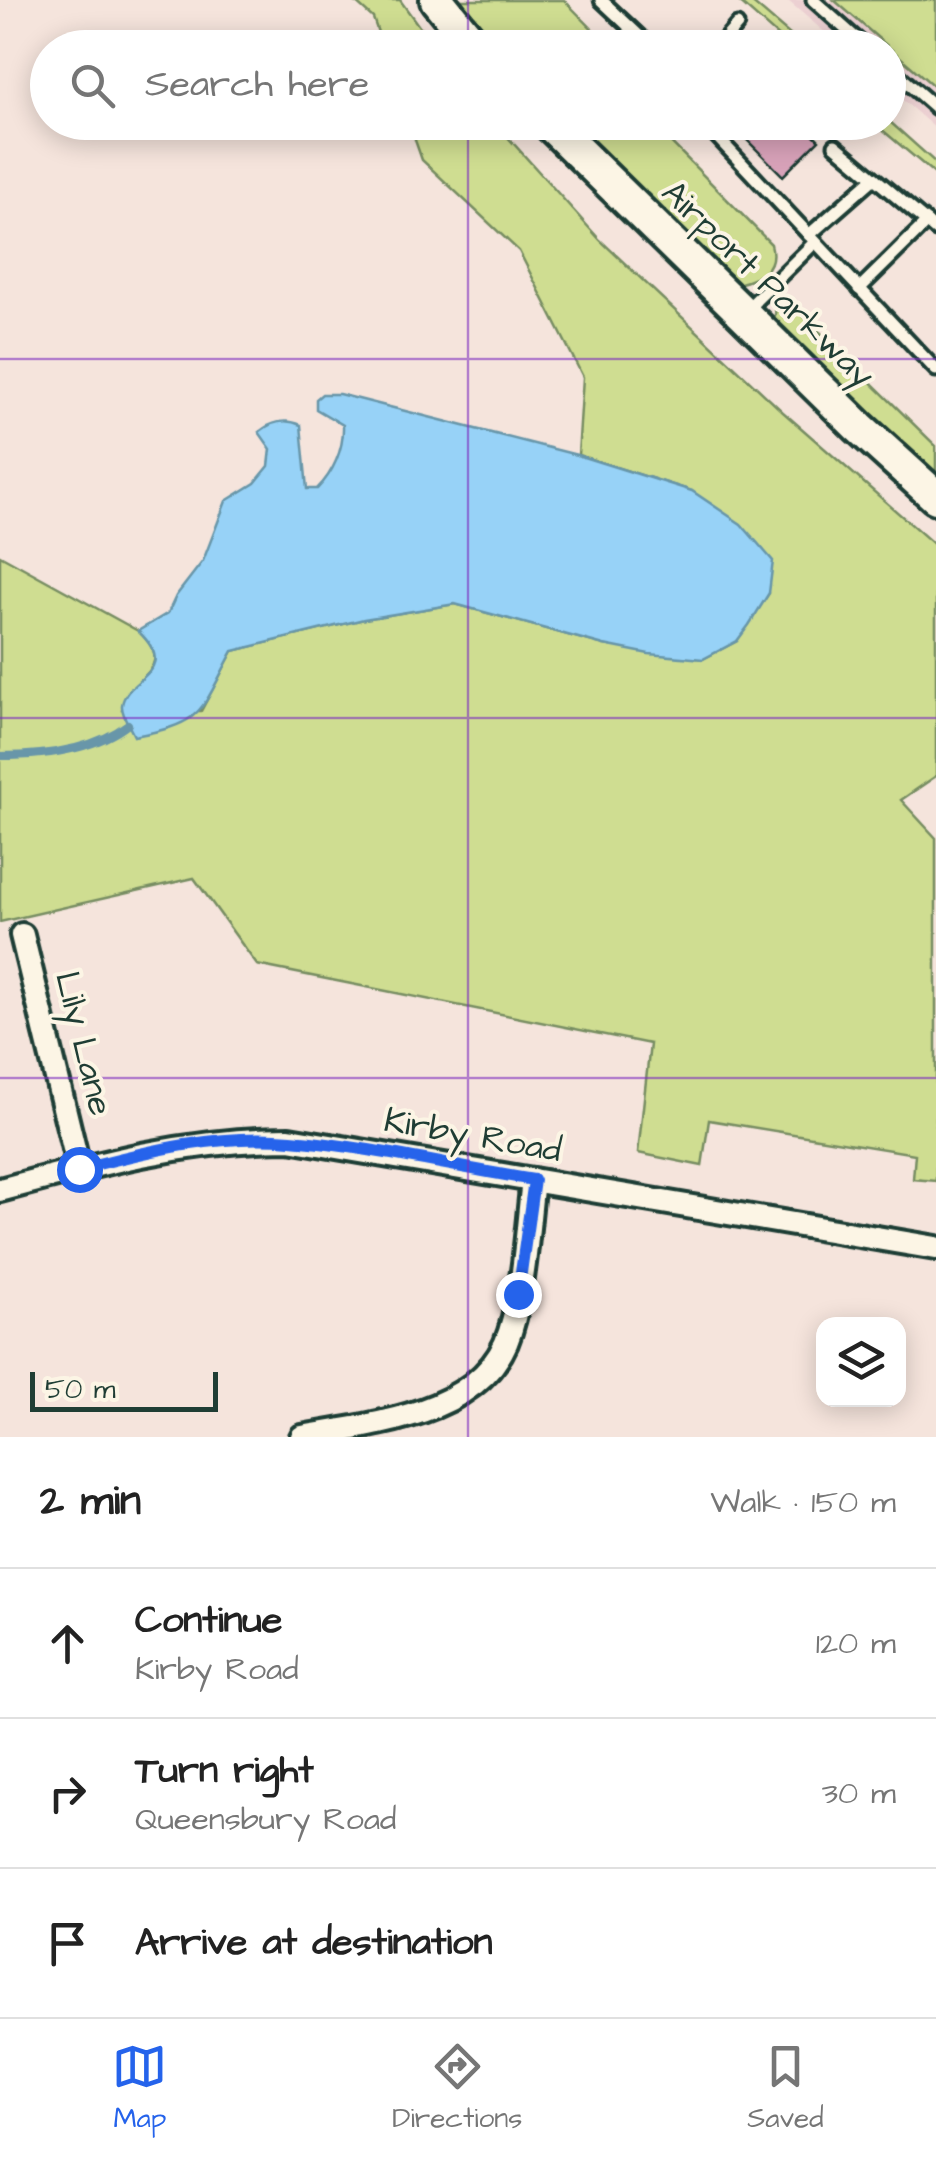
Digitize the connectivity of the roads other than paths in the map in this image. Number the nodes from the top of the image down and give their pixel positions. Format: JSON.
{"nodes":[{"id":1,"x":437,"y":0,"type":"edge"},
{"id":2,"x":601,"y":0,"type":"edge"},
{"id":3,"x":813,"y":0,"type":"edge"},
{"id":4,"x":736,"y":25,"type":"dead end"},
{"id":5,"x":461,"y":30,"type":"edge"},
{"id":6,"x":633,"y":30,"type":"edge"},
{"id":7,"x":732,"y":30,"type":"edge"},
{"id":8,"x":847,"y":30,"type":"edge"},
{"id":9,"x":906,"y":82,"type":"edge"},
{"id":10,"x":936,"y":108,"type":"edge"},
{"id":11,"x":566,"y":140,"type":"edge"},
{"id":12,"x":720,"y":140,"type":"edge"},
{"id":13,"x":835,"y":145,"type":"dead end"},
{"id":14,"x":874,"y":178,"type":"junction"},
{"id":15,"x":931,"y":226,"type":"edge"},
{"id":16,"x":812,"y":239,"type":"junction"},
{"id":17,"x":859,"y":289,"type":"junction"},
{"id":18,"x":743,"y":314,"type":"junction"},
{"id":19,"x":936,"y":370,"type":"edge"},
{"id":20,"x":936,"y":497,"type":"edge"},
{"id":21,"x":22,"y":934,"type":"dead end"},
{"id":22,"x":79,"y":1169,"type":"junction"},
{"id":23,"x":534,"y":1180,"type":"junction"},
{"id":24,"x":0,"y":1190,"type":"edge"},
{"id":25,"x":936,"y":1248,"type":"edge"},
{"id":26,"x":302,"y":1437,"type":"edge"}],
"edges":[{"from":1,"to":5,"type":"main road"},
{"from":2,"to":6,"type":"lane"},
{"from":3,"to":8,"type":"lane"},
{"from":4,"to":7,"type":"lane"},
{"from":9,"to":10,"type":"lane"},
{"from":11,"to":18,"type":"main road","name":"Airport Parkway"},
{"from":12,"to":16,"type":"lane"},
{"from":13,"to":14,"type":"lane"},
{"from":14,"to":15,"type":"lane"},
{"from":14,"to":16,"type":"lane"},
{"from":15,"to":17,"type":"lane"},
{"from":16,"to":17,"type":"lane"},
{"from":16,"to":18,"type":"lane"},
{"from":17,"to":19,"type":"lane"},
{"from":18,"to":20,"type":"main road","name":"Airport Parkway"},
{"from":21,"to":22,"type":"street","name":"Lily Lane"},
{"from":22,"to":23,"type":"street","name":"Kirby Road"},
{"from":22,"to":24,"type":"street","name":"Kirby Road"},
{"from":23,"to":25,"type":"street","name":"Kirby Road"},
{"from":23,"to":26,"type":"street"}]}
